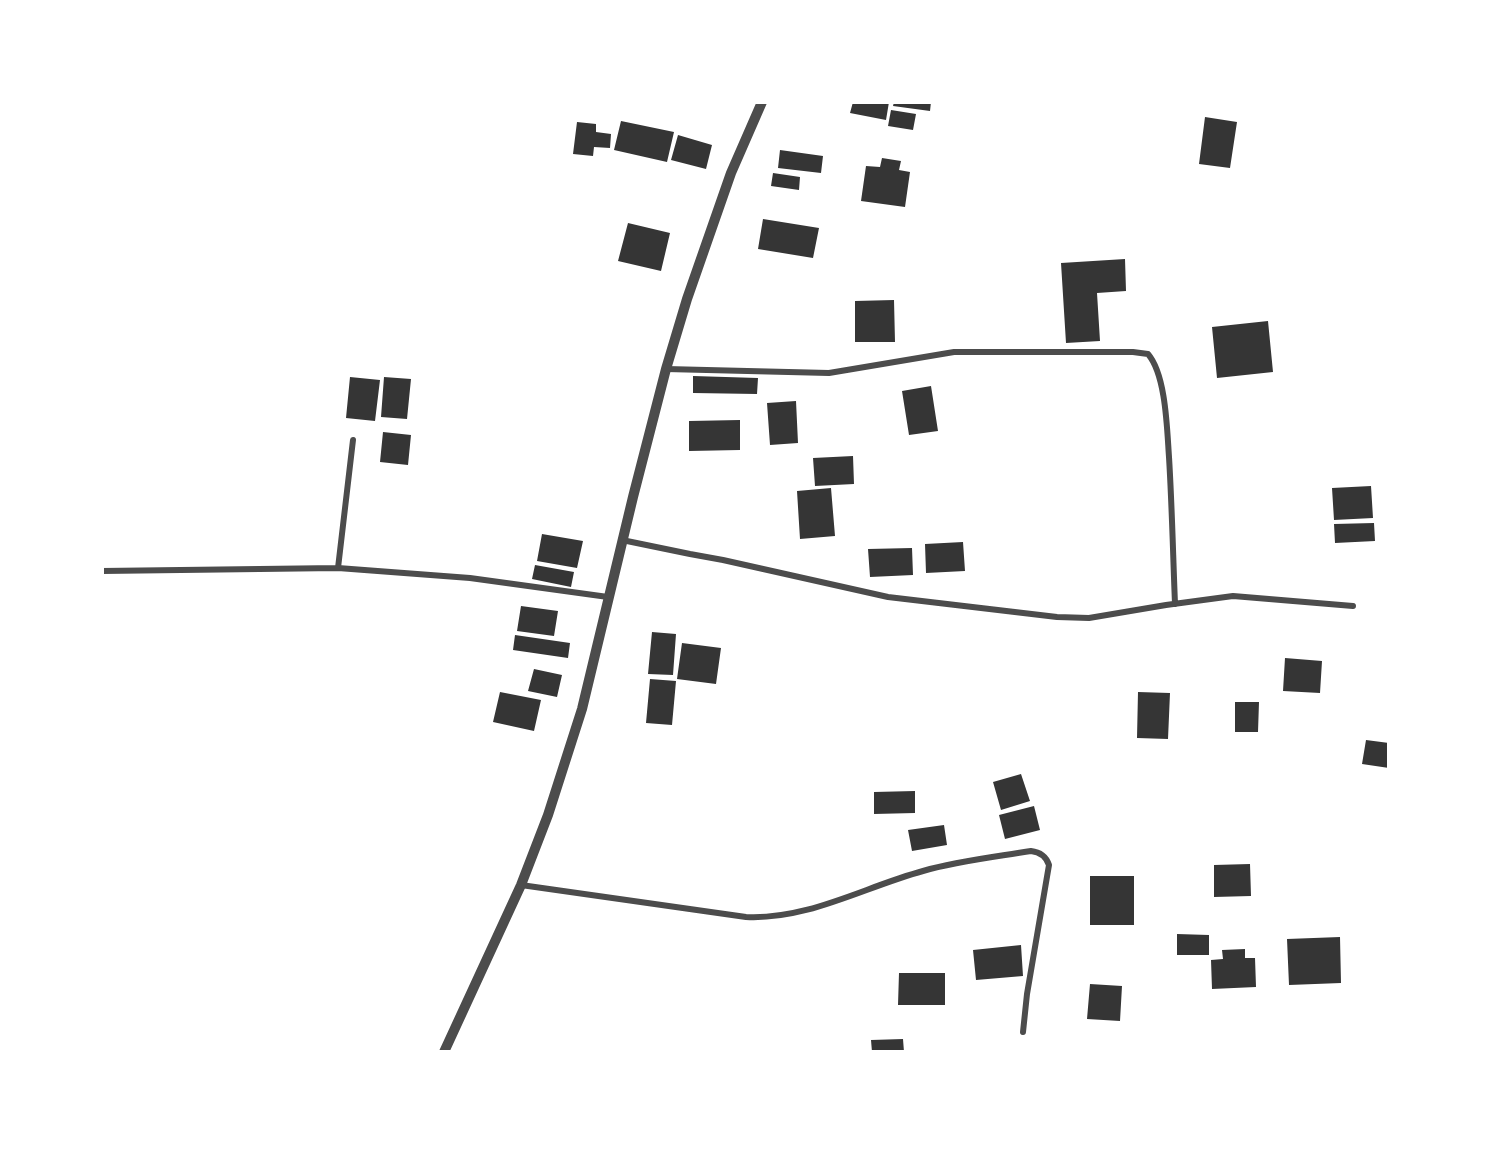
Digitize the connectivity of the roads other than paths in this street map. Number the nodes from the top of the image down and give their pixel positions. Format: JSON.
{"nodes":[{"id":1,"x":762,"y":102,"type":"edge"},
{"id":2,"x":666,"y":369,"type":"junction"},
{"id":3,"x":353,"y":440,"type":"dead end"},
{"id":4,"x":622,"y":540,"type":"junction"},
{"id":5,"x":338,"y":568,"type":"junction"},
{"id":6,"x":102,"y":571,"type":"edge"},
{"id":7,"x":608,"y":597,"type":"junction"},
{"id":8,"x":1175,"y":604,"type":"junction"},
{"id":9,"x":1353,"y":606,"type":"dead end"},
{"id":10,"x":521,"y":885,"type":"junction"},
{"id":11,"x":1023,"y":1032,"type":"dead end"},
{"id":12,"x":444,"y":1052,"type":"edge"}],
"edges":[{"from":1,"to":2,"type":"street"},
{"from":2,"to":4,"type":"street"},
{"from":2,"to":8,"type":"street"},
{"from":3,"to":5,"type":"street"},
{"from":4,"to":7,"type":"street"},
{"from":4,"to":8,"type":"street"},
{"from":5,"to":6,"type":"street"},
{"from":5,"to":7,"type":"street"},
{"from":7,"to":10,"type":"street"},
{"from":8,"to":9,"type":"street"},
{"from":10,"to":11,"type":"street"},
{"from":10,"to":12,"type":"street"}]}
